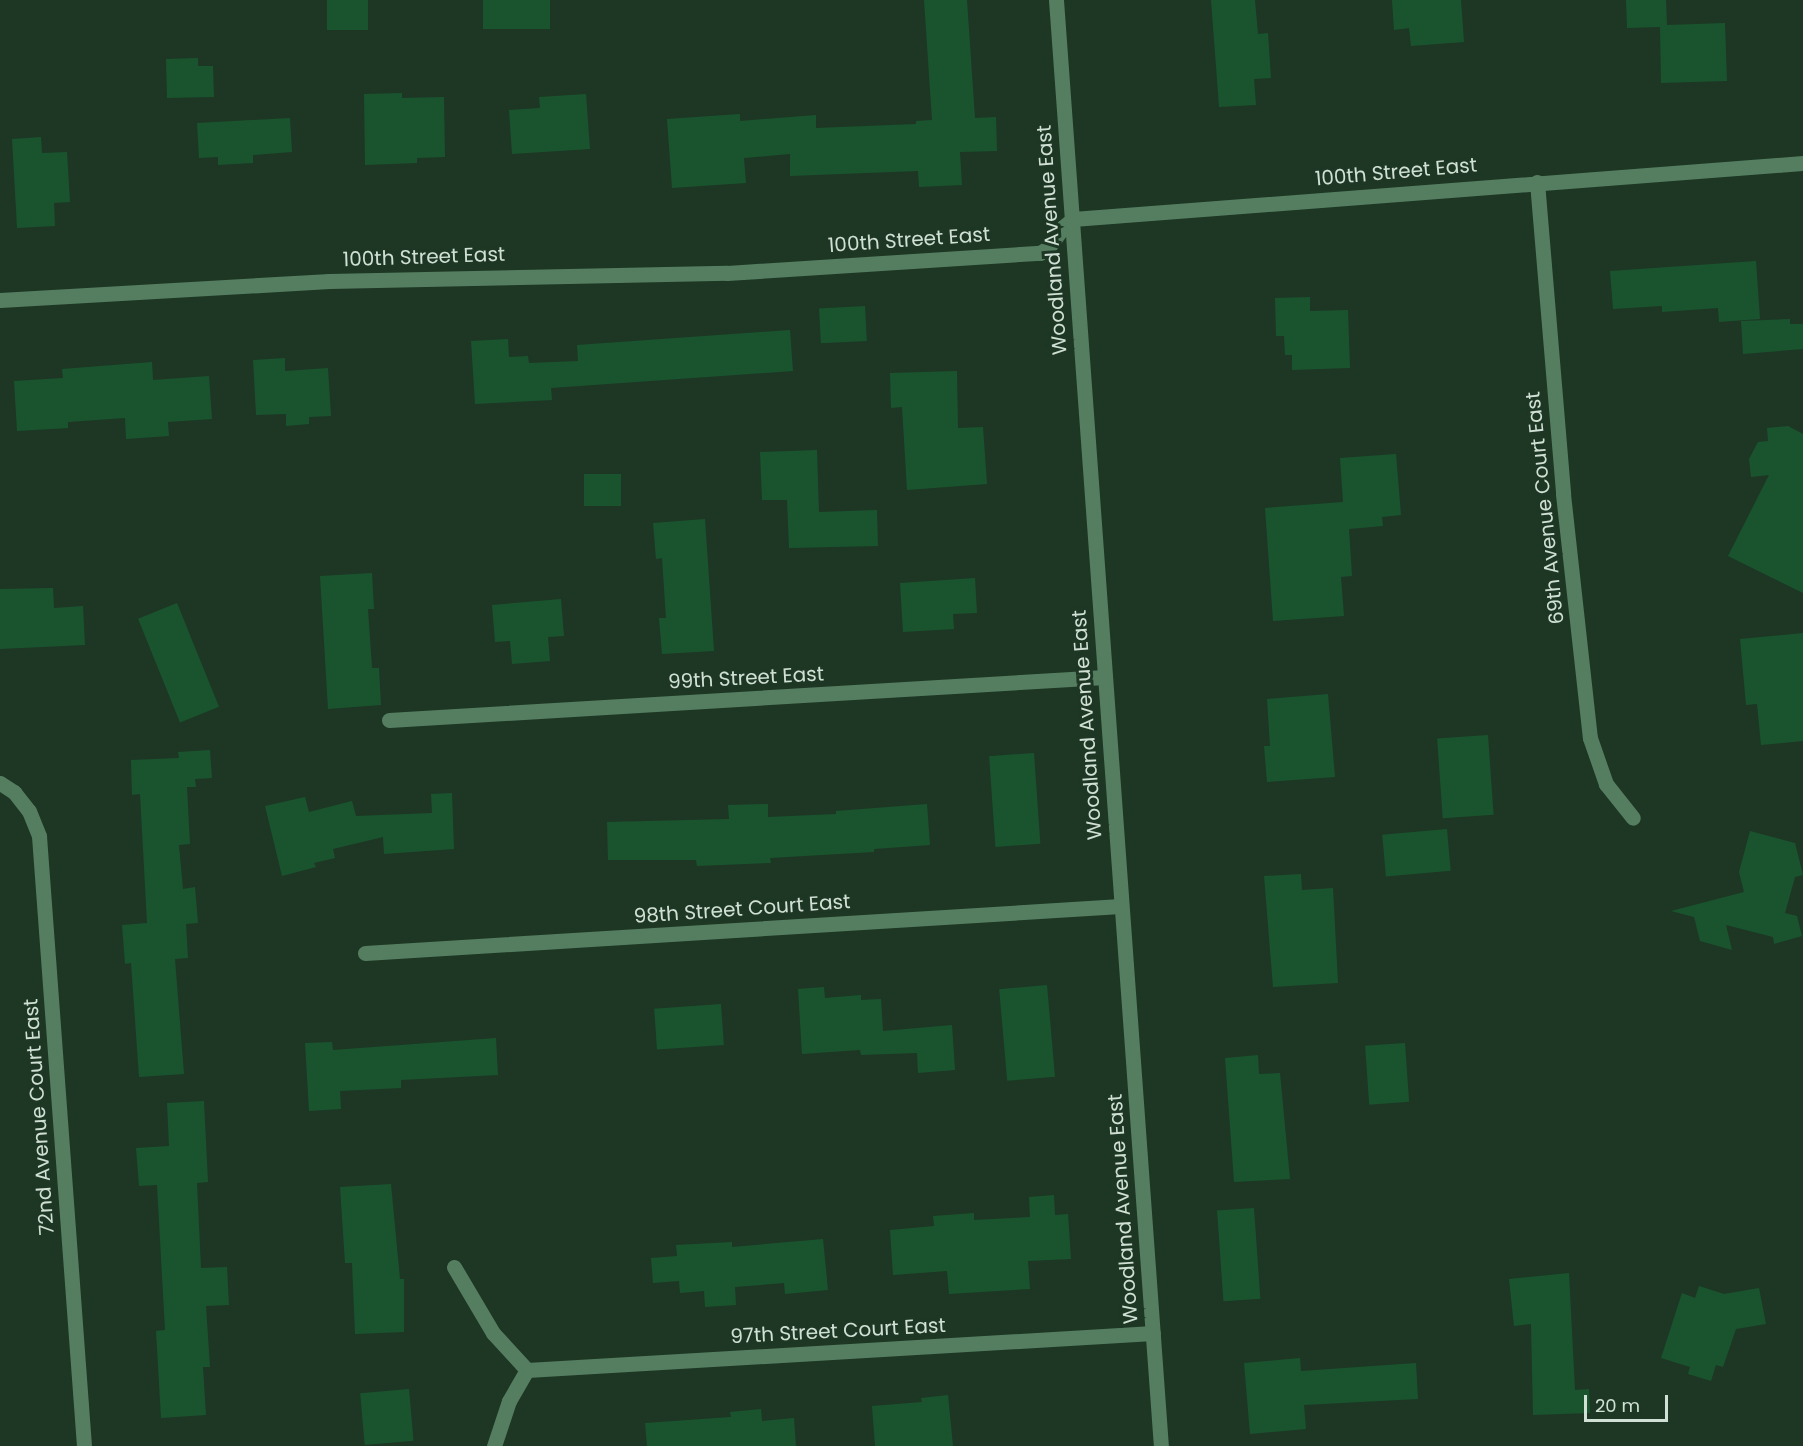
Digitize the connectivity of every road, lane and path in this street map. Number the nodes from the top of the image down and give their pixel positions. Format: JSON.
{"nodes":[{"id":1,"x":1056,"y":0,"type":"edge"},
{"id":2,"x":1803,"y":163,"type":"edge"},
{"id":3,"x":1537,"y":182,"type":"junction"},
{"id":4,"x":1073,"y":219,"type":"junction"},
{"id":5,"x":0,"y":300,"type":"edge"},
{"id":6,"x":1105,"y":677,"type":"junction"},
{"id":7,"x":389,"y":720,"type":"dead end"},
{"id":8,"x":0,"y":783,"type":"edge"},
{"id":9,"x":1633,"y":818,"type":"dead end"},
{"id":10,"x":1122,"y":906,"type":"junction"},
{"id":11,"x":365,"y":953,"type":"dead end"},
{"id":12,"x":454,"y":1267,"type":"dead end"},
{"id":13,"x":1153,"y":1333,"type":"junction"},
{"id":14,"x":527,"y":1370,"type":"junction"},
{"id":15,"x":84,"y":1446,"type":"edge"},
{"id":16,"x":494,"y":1446,"type":"edge"},
{"id":17,"x":1161,"y":1446,"type":"edge"}],
"edges":[{"from":1,"to":4,"type":"street","name":"Woodland Avenue East"},
{"from":2,"to":3,"type":"street","name":"100th Street East"},
{"from":3,"to":4,"type":"street","name":"100th Street East"},
{"from":3,"to":9,"type":"street","name":"69th Avenue Court East"},
{"from":4,"to":5,"type":"street","name":"100th Street East"},
{"from":4,"to":6,"type":"street","name":"Woodland Avenue East"},
{"from":6,"to":7,"type":"street","name":"99th Street East"},
{"from":6,"to":10,"type":"street","name":"Woodland Avenue East"},
{"from":8,"to":15,"type":"street","name":"72nd Avenue Court East"},
{"from":10,"to":11,"type":"street","name":"98th Street Court East"},
{"from":10,"to":13,"type":"street","name":"Woodland Avenue East"},
{"from":12,"to":14,"type":"street"},
{"from":13,"to":14,"type":"street","name":"97th Street Court East"},
{"from":13,"to":17,"type":"street","name":"Woodland Avenue East"},
{"from":14,"to":16,"type":"street"}]}
